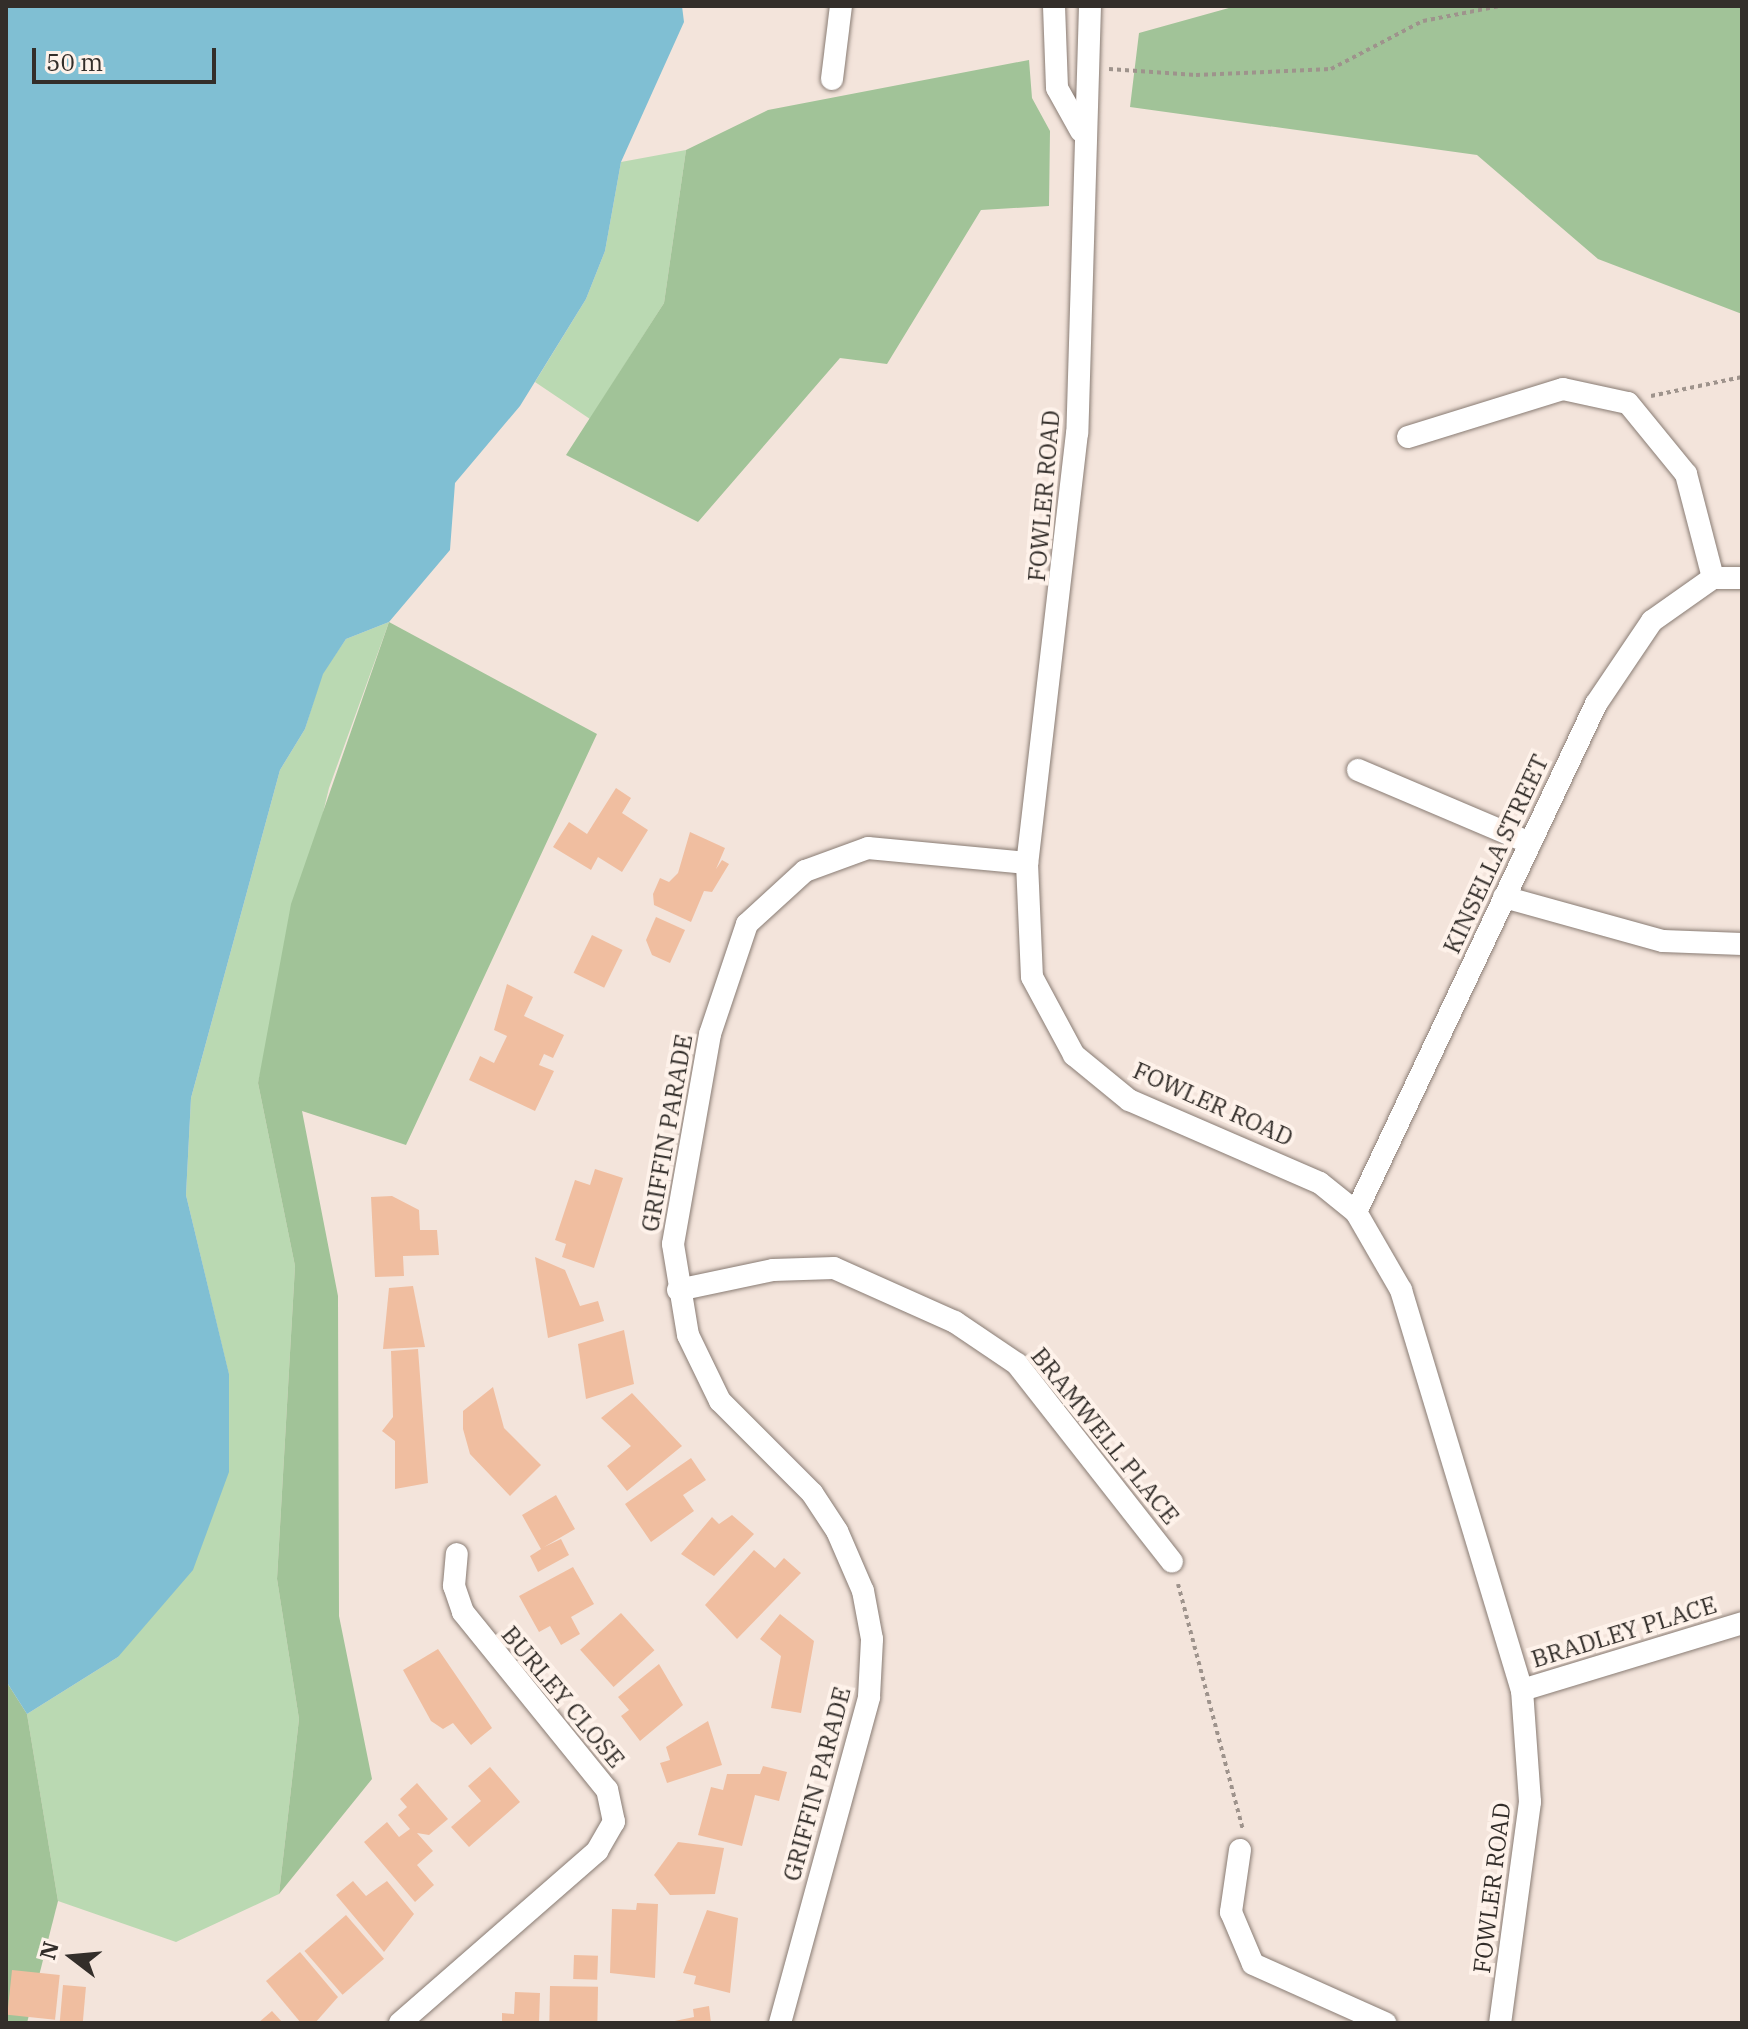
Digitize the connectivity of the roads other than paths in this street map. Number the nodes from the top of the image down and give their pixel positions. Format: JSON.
{"nodes":[{"id":1,"x":841,"y":6,"type":"edge"},
{"id":2,"x":1054,"y":6,"type":"edge"},
{"id":3,"x":1090,"y":6,"type":"edge"},
{"id":4,"x":832,"y":79,"type":"dead end"},
{"id":5,"x":1082,"y":133,"type":"junction"},
{"id":6,"x":1408,"y":437,"type":"dead end"},
{"id":7,"x":1713,"y":578,"type":"junction"},
{"id":8,"x":1742,"y":578,"type":"edge"},
{"id":9,"x":1358,"y":770,"type":"dead end"},
{"id":10,"x":1530,"y":843,"type":"junction"},
{"id":11,"x":1027,"y":863,"type":"junction"},
{"id":12,"x":1504,"y":897,"type":"junction"},
{"id":13,"x":1742,"y":944,"type":"edge"},
{"id":14,"x":1356,"y":1212,"type":"junction"},
{"id":15,"x":678,"y":1290,"type":"junction"},
{"id":16,"x":457,"y":1554,"type":"dead end"},
{"id":17,"x":1172,"y":1562,"type":"road end"},
{"id":18,"x":1742,"y":1623,"type":"edge"},
{"id":19,"x":1522,"y":1690,"type":"junction"},
{"id":20,"x":1240,"y":1850,"type":"road end"},
{"id":21,"x":400,"y":2023,"type":"edge"},
{"id":22,"x":780,"y":2023,"type":"edge"},
{"id":23,"x":1385,"y":2023,"type":"edge"},
{"id":24,"x":1500,"y":2023,"type":"edge"}],
"edges":[{"from":1,"to":4,"type":"street"},
{"from":2,"to":5,"type":"street"},
{"from":3,"to":5,"type":"street","name":"FOWLER ROAD"},
{"from":5,"to":11,"type":"street","name":"FOWLER ROAD"},
{"from":6,"to":7,"type":"street"},
{"from":7,"to":8,"type":"street"},
{"from":7,"to":10,"type":"street","name":"KINSELLA STREET"},
{"from":9,"to":10,"type":"street"},
{"from":10,"to":12,"type":"street","name":"KINSELLA STREET"},
{"from":11,"to":14,"type":"street","name":"FOWLER ROAD"},
{"from":11,"to":15,"type":"street","name":"GRIFFIN PARADE"},
{"from":12,"to":13,"type":"street"},
{"from":12,"to":14,"type":"street","name":"KINSELLA STREET"},
{"from":14,"to":19,"type":"street","name":"FOWLER ROAD"},
{"from":15,"to":17,"type":"street","name":"BRAMWELL PLACE"},
{"from":15,"to":22,"type":"street","name":"GRIFFIN PARADE"},
{"from":16,"to":21,"type":"street","name":"BURLEY CLOSE"},
{"from":18,"to":19,"type":"street","name":"BRADLEY PLACE"},
{"from":19,"to":24,"type":"street","name":"FOWLER ROAD"},
{"from":20,"to":23,"type":"street"}]}
